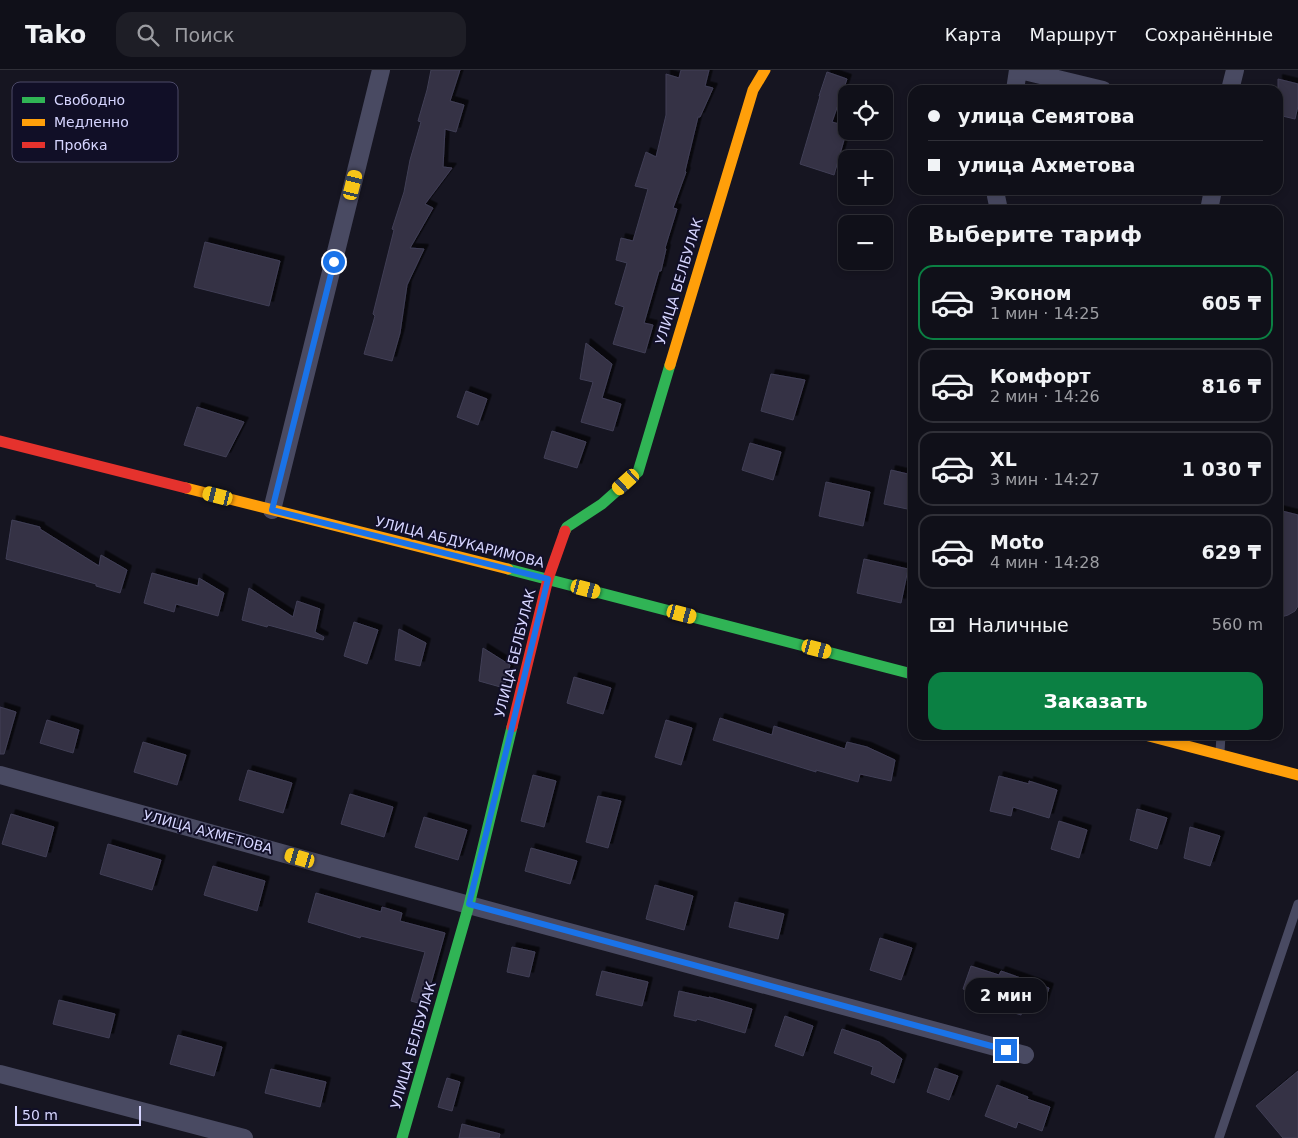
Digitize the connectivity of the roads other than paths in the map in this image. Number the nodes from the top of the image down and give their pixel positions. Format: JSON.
{"nodes":[{"id":1,"x":381,"y":70,"type":"edge"},
{"id":2,"x":765,"y":70,"type":"edge"},
{"id":3,"x":1019,"y":70,"type":"edge"},
{"id":4,"x":1235,"y":70,"type":"edge"},
{"id":5,"x":1016,"y":85,"type":"edge"},
{"id":6,"x":1081,"y":85,"type":"edge"},
{"id":7,"x":1231,"y":85,"type":"edge"},
{"id":8,"x":0,"y":441,"type":"edge"},
{"id":9,"x":272,"y":510,"type":"junction"},
{"id":10,"x":548,"y":579,"type":"junction"},
{"id":11,"x":908,"y":673,"type":"edge"},
{"id":12,"x":1164,"y":740,"type":"edge"},
{"id":13,"x":1220,"y":740,"type":"edge"},
{"id":14,"x":1219,"y":754,"type":"junction"},
{"id":15,"x":0,"y":775,"type":"edge"},
{"id":16,"x":1298,"y":775,"type":"edge"},
{"id":17,"x":469,"y":904,"type":"junction"},
{"id":18,"x":1298,"y":904,"type":"edge"},
{"id":19,"x":1025,"y":1055,"type":"dead end"},
{"id":20,"x":0,"y":1074,"type":"edge"},
{"id":21,"x":244,"y":1138,"type":"edge"},
{"id":22,"x":402,"y":1138,"type":"edge"},
{"id":23,"x":1218,"y":1138,"type":"edge"}],
"edges":[{"from":1,"to":9,"type":"street"},
{"from":2,"to":10,"type":"street","name":"УЛИЦА БЕЛБУЛАК"},
{"from":3,"to":5,"type":"street"},
{"from":3,"to":6,"type":"street"},
{"from":4,"to":7,"type":"street"},
{"from":8,"to":9,"type":"street","name":"УЛИЦА АБДУКАРИМОВА"},
{"from":9,"to":10,"type":"street","name":"УЛИЦА АБДУКАРИМОВА"},
{"from":10,"to":11,"type":"street","name":"УЛИЦА АБДУКАРИМОВА"},
{"from":10,"to":17,"type":"street","name":"УЛИЦА БЕЛБУЛАК"},
{"from":12,"to":14,"type":"street"},
{"from":13,"to":14,"type":"lane"},
{"from":14,"to":16,"type":"street"},
{"from":15,"to":17,"type":"street","name":"УЛИЦА АХМЕТОВА"},
{"from":17,"to":19,"type":"street","name":"УЛИЦА АХМЕТОВА"},
{"from":17,"to":22,"type":"street","name":"УЛИЦА БЕЛБУЛАК"},
{"from":18,"to":23,"type":"lane"},
{"from":20,"to":21,"type":"street"}]}
